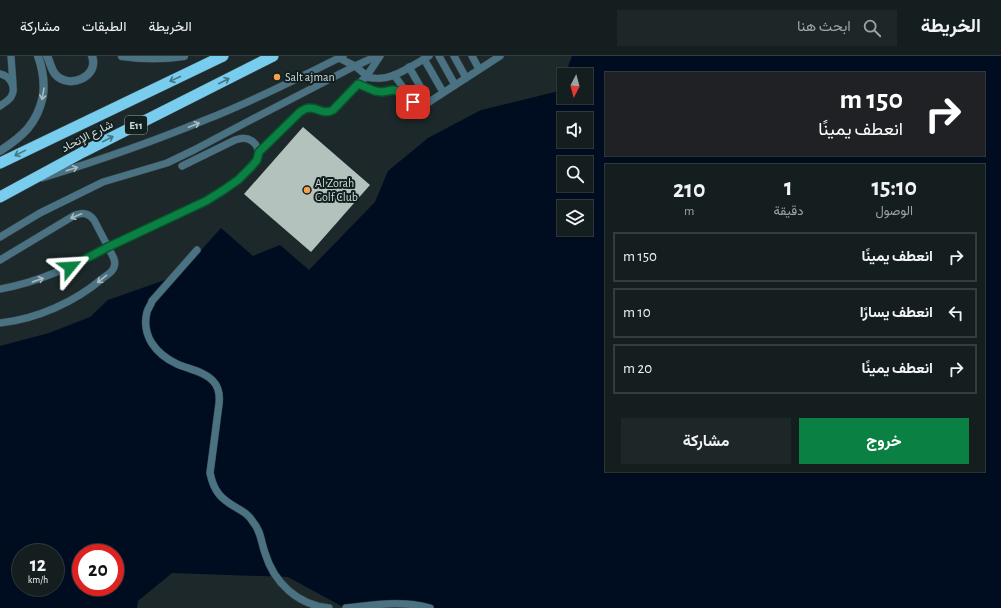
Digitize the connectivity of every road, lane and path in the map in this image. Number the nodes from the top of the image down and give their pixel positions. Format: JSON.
{"nodes":[{"id":1,"x":11,"y":56,"type":"edge"},
{"id":2,"x":38,"y":56,"type":"edge"},
{"id":3,"x":47,"y":56,"type":"edge"},
{"id":4,"x":92,"y":56,"type":"edge"},
{"id":5,"x":122,"y":56,"type":"edge"},
{"id":6,"x":184,"y":56,"type":"edge"},
{"id":7,"x":223,"y":56,"type":"edge"},
{"id":8,"x":273,"y":56,"type":"edge"},
{"id":9,"x":378,"y":56,"type":"edge"},
{"id":10,"x":439,"y":56,"type":"edge"},
{"id":11,"x":454,"y":56,"type":"edge"},
{"id":12,"x":472,"y":56,"type":"edge"},
{"id":13,"x":500,"y":56,"type":"edge"},
{"id":14,"x":341,"y":57,"type":"edge"},
{"id":15,"x":427,"y":57,"type":"edge"},
{"id":16,"x":490,"y":59,"type":"edge"},
{"id":17,"x":355,"y":66,"type":"junction"},
{"id":18,"x":409,"y":67,"type":"junction"},
{"id":19,"x":479,"y":69,"type":"junction"},
{"id":20,"x":0,"y":74,"type":"edge"},
{"id":21,"x":394,"y":75,"type":"junction"},
{"id":22,"x":366,"y":76,"type":"junction"},
{"id":23,"x":466,"y":78,"type":"junction"},
{"id":24,"x":358,"y":84,"type":"junction"},
{"id":25,"x":455,"y":85,"type":"junction"},
{"id":26,"x":13,"y":87,"type":"junction"},
{"id":27,"x":443,"y":92,"type":"junction"},
{"id":28,"x":413,"y":102,"type":"junction"},
{"id":29,"x":429,"y":102,"type":"junction"},
{"id":30,"x":0,"y":106,"type":"edge"},
{"id":31,"x":0,"y":151,"type":"edge"},
{"id":32,"x":259,"y":152,"type":"junction"},
{"id":33,"x":0,"y":163,"type":"edge"},
{"id":34,"x":182,"y":166,"type":"dead end"},
{"id":35,"x":21,"y":185,"type":"junction"},
{"id":36,"x":0,"y":198,"type":"edge"},
{"id":37,"x":0,"y":237,"type":"edge"},
{"id":38,"x":108,"y":247,"type":"junction"},
{"id":39,"x":197,"y":250,"type":"dead end"},
{"id":40,"x":0,"y":260,"type":"edge"},
{"id":41,"x":0,"y":289,"type":"edge"},
{"id":42,"x":0,"y":323,"type":"edge"},
{"id":43,"x":329,"y":608,"type":"edge"},
{"id":44,"x":346,"y":608,"type":"edge"},
{"id":45,"x":430,"y":608,"type":"edge"}],
"edges":[{"from":1,"to":26,"type":"lane"},
{"from":2,"to":31,"type":"street","one_way":true},
{"from":3,"to":4,"type":"street"},
{"from":5,"to":6,"type":"street"},
{"from":7,"to":33,"type":"highway","name":"شارع الإتحاد","number":"E11","one_way":true},
{"from":35,"to":8,"type":"highway","name":"شارع الإتحاد","number":"E11","one_way":true},
{"from":9,"to":17,"type":"lane"},
{"from":9,"to":22,"type":"lane"},
{"from":10,"to":25,"type":"lane"},
{"from":11,"to":23,"type":"lane"},
{"from":12,"to":19,"type":"lane"},
{"from":13,"to":16,"type":"lane"},
{"from":14,"to":17,"type":"lane"},
{"from":35,"to":14,"type":"lane","one_way":true},
{"from":15,"to":18,"type":"lane"},
{"from":15,"to":27,"type":"lane"},
{"from":16,"to":19,"type":"lane"},
{"from":17,"to":22,"type":"lane"},
{"from":17,"to":37,"type":"lane"},
{"from":18,"to":21,"type":"lane"},
{"from":18,"to":29,"type":"lane"},
{"from":19,"to":23,"type":"lane"},
{"from":20,"to":26,"type":"lane"},
{"from":21,"to":22,"type":"lane"},
{"from":21,"to":28,"type":"lane"},
{"from":22,"to":24,"type":"lane"},
{"from":23,"to":25,"type":"lane"},
{"from":24,"to":28,"type":"lane"},
{"from":24,"to":32,"type":"lane"},
{"from":25,"to":27,"type":"lane"},
{"from":26,"to":30,"type":"lane"},
{"from":27,"to":29,"type":"lane"},
{"from":28,"to":29,"type":"lane"},
{"from":32,"to":34,"type":"lane"},
{"from":32,"to":38,"type":"lane"},
{"from":35,"to":36,"type":"highway","name":"شارع الإتحاد","number":"E11"},
{"from":38,"to":40,"type":"lane","one_way":true},
{"from":41,"to":38,"type":"lane","one_way":true},
{"from":38,"to":42,"type":"lane","one_way":true},
{"from":39,"to":43,"type":"lane"},
{"from":44,"to":45,"type":"lane"}]}
